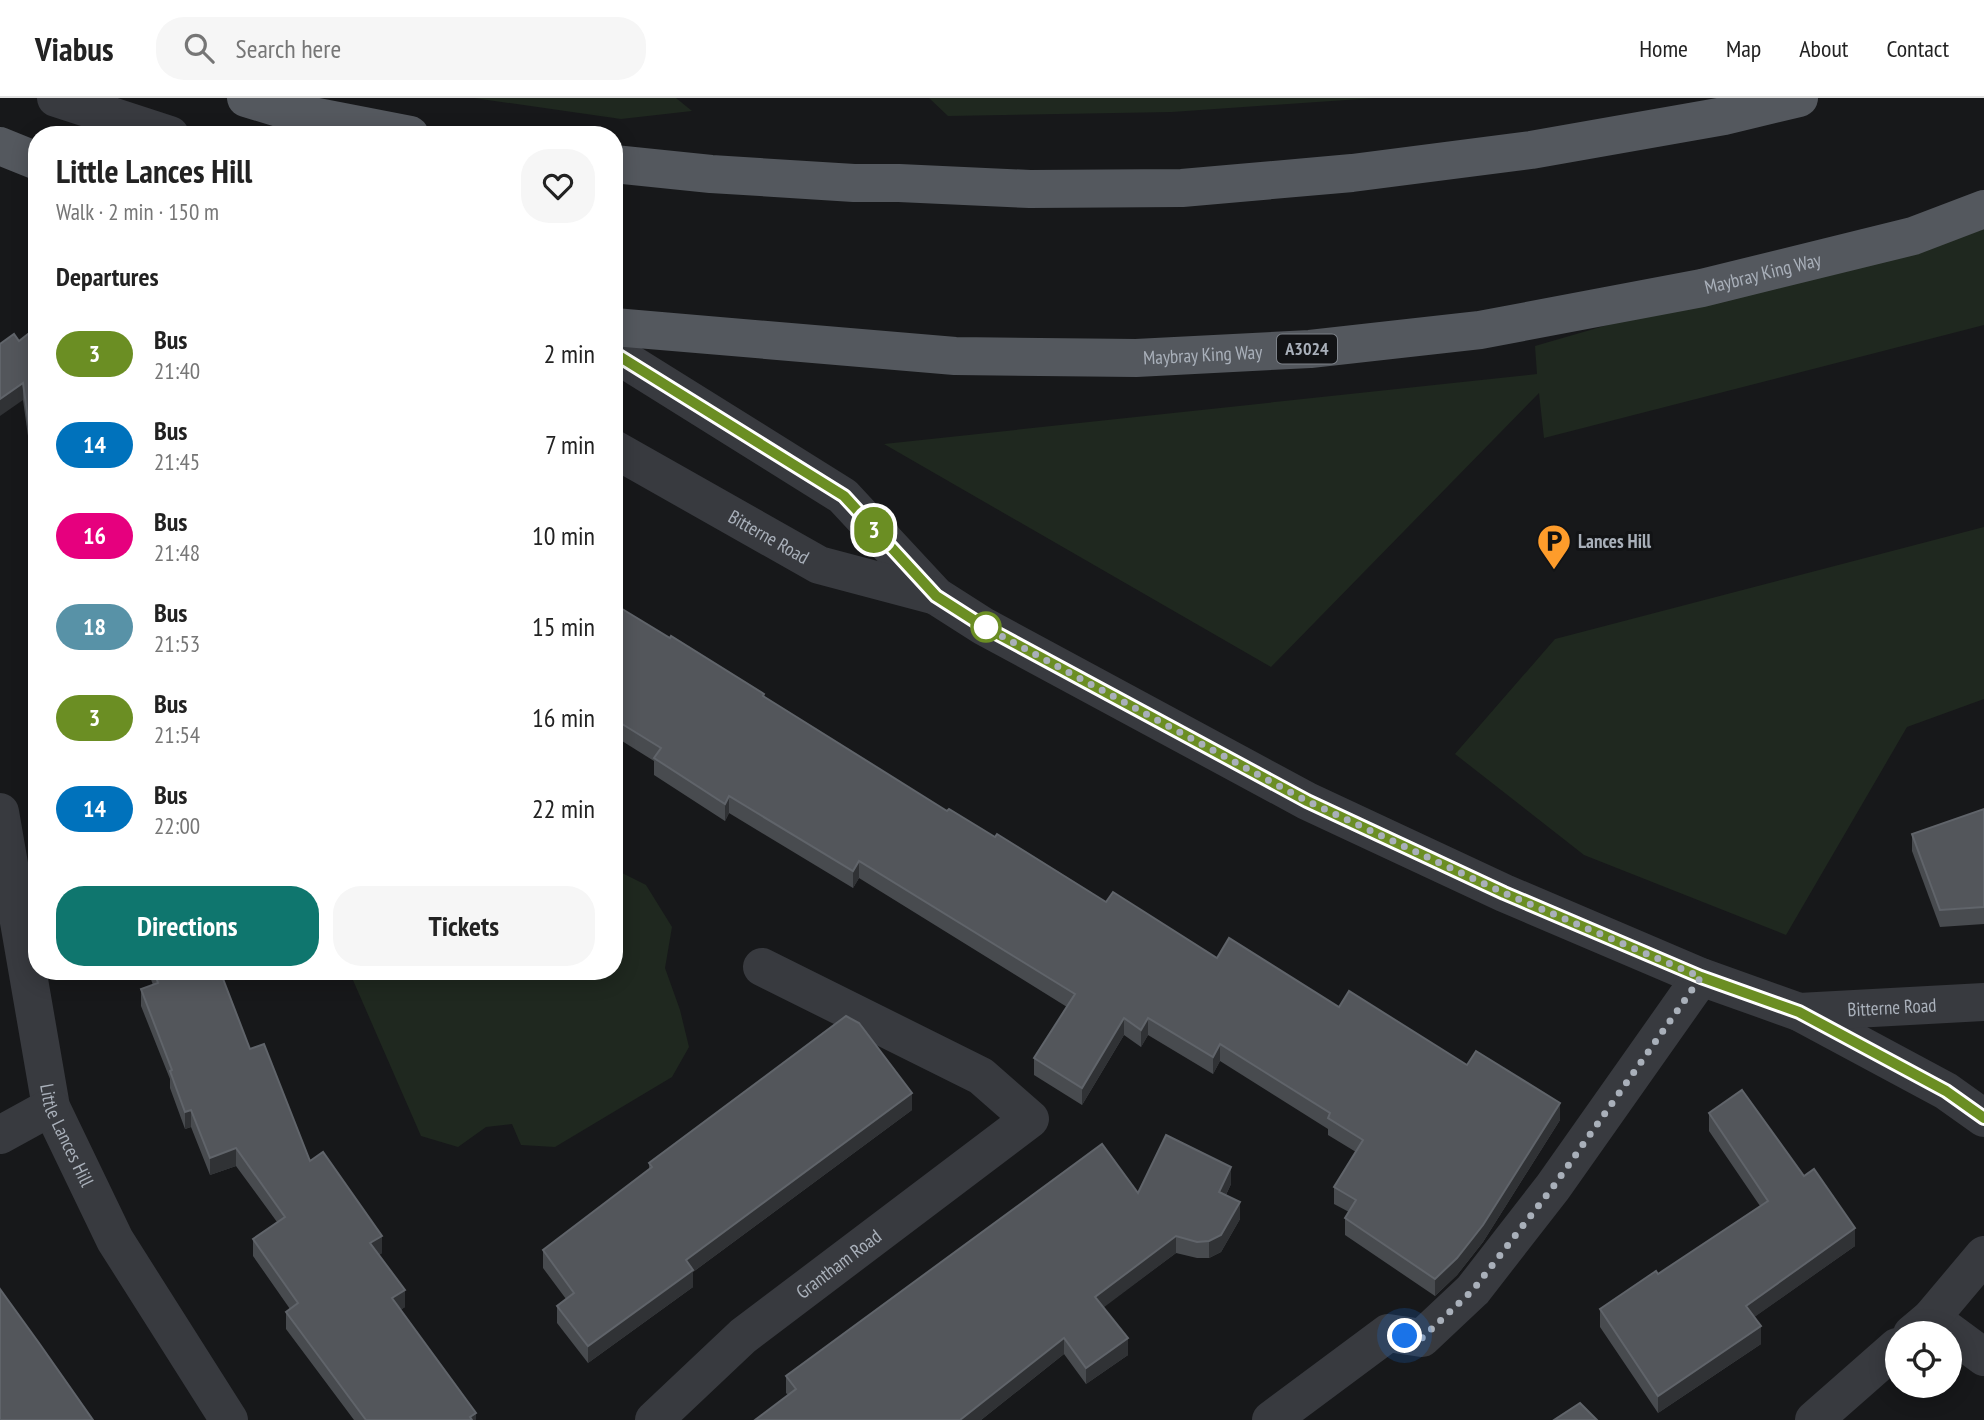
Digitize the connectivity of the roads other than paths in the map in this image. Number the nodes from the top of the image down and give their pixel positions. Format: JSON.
{"nodes":[{"id":1,"x":56,"y":98,"type":"edge"},
{"id":2,"x":246,"y":98,"type":"edge"},
{"id":3,"x":1799,"y":98,"type":"edge"},
{"id":4,"x":142,"y":126,"type":"edge"},
{"id":5,"x":366,"y":126,"type":"edge"},
{"id":6,"x":0,"y":146,"type":"edge"},
{"id":7,"x":28,"y":157,"type":"edge"},
{"id":8,"x":623,"y":165,"type":"edge"},
{"id":9,"x":1984,"y":209,"type":"edge"},
{"id":10,"x":623,"y":328,"type":"edge"},
{"id":11,"x":623,"y":359,"type":"edge"},
{"id":12,"x":623,"y":454,"type":"edge"},
{"id":13,"x":936,"y":596,"type":"junction"},
{"id":14,"x":0,"y":812,"type":"edge"},
{"id":15,"x":762,"y":967,"type":"dead end"},
{"id":16,"x":28,"y":974,"type":"edge"},
{"id":17,"x":1701,"y":977,"type":"junction"},
{"id":18,"x":29,"y":980,"type":"edge"},
{"id":19,"x":1984,"y":1002,"type":"edge"},
{"id":20,"x":1799,"y":1012,"type":"junction"},
{"id":21,"x":51,"y":1107,"type":"junction"},
{"id":22,"x":1984,"y":1118,"type":"edge"},
{"id":23,"x":0,"y":1135,"type":"edge"},
{"id":24,"x":1984,"y":1255,"type":"edge"},
{"id":25,"x":1926,"y":1321,"type":"edge"},
{"id":26,"x":1962,"y":1346,"type":"edge"},
{"id":27,"x":1984,"y":1357,"type":"edge"},
{"id":28,"x":1885,"y":1358,"type":"edge"},
{"id":29,"x":229,"y":1420,"type":"edge"},
{"id":30,"x":654,"y":1420,"type":"edge"},
{"id":31,"x":1271,"y":1420,"type":"edge"},
{"id":32,"x":1814,"y":1420,"type":"edge"}],
"edges":[{"from":1,"to":4,"type":"street"},
{"from":2,"to":5,"type":"main road"},
{"from":3,"to":8,"type":"main road"},
{"from":6,"to":7,"type":"main road"},
{"from":9,"to":10,"type":"main road","name":"Maybray King Way","number":"A3024"},
{"from":11,"to":13,"type":"street","name":"Bitterne Road"},
{"from":12,"to":13,"type":"street","name":"Bitterne Road"},
{"from":13,"to":17,"type":"street","name":"Bitterne Road"},
{"from":14,"to":16,"type":"street","name":"Little Lances Hill"},
{"from":15,"to":30,"type":"street","name":"Grantham Road"},
{"from":17,"to":20,"type":"street","name":"Bitterne Road"},
{"from":17,"to":31,"type":"street"},
{"from":18,"to":21,"type":"street","name":"Little Lances Hill"},
{"from":19,"to":20,"type":"street","name":"Bitterne Road"},
{"from":20,"to":22,"type":"street","name":"Bitterne Road"},
{"from":21,"to":23,"type":"street"},
{"from":21,"to":29,"type":"street","name":"Little Lances Hill"},
{"from":24,"to":25,"type":"street"},
{"from":26,"to":27,"type":"street"},
{"from":28,"to":32,"type":"street"}]}
